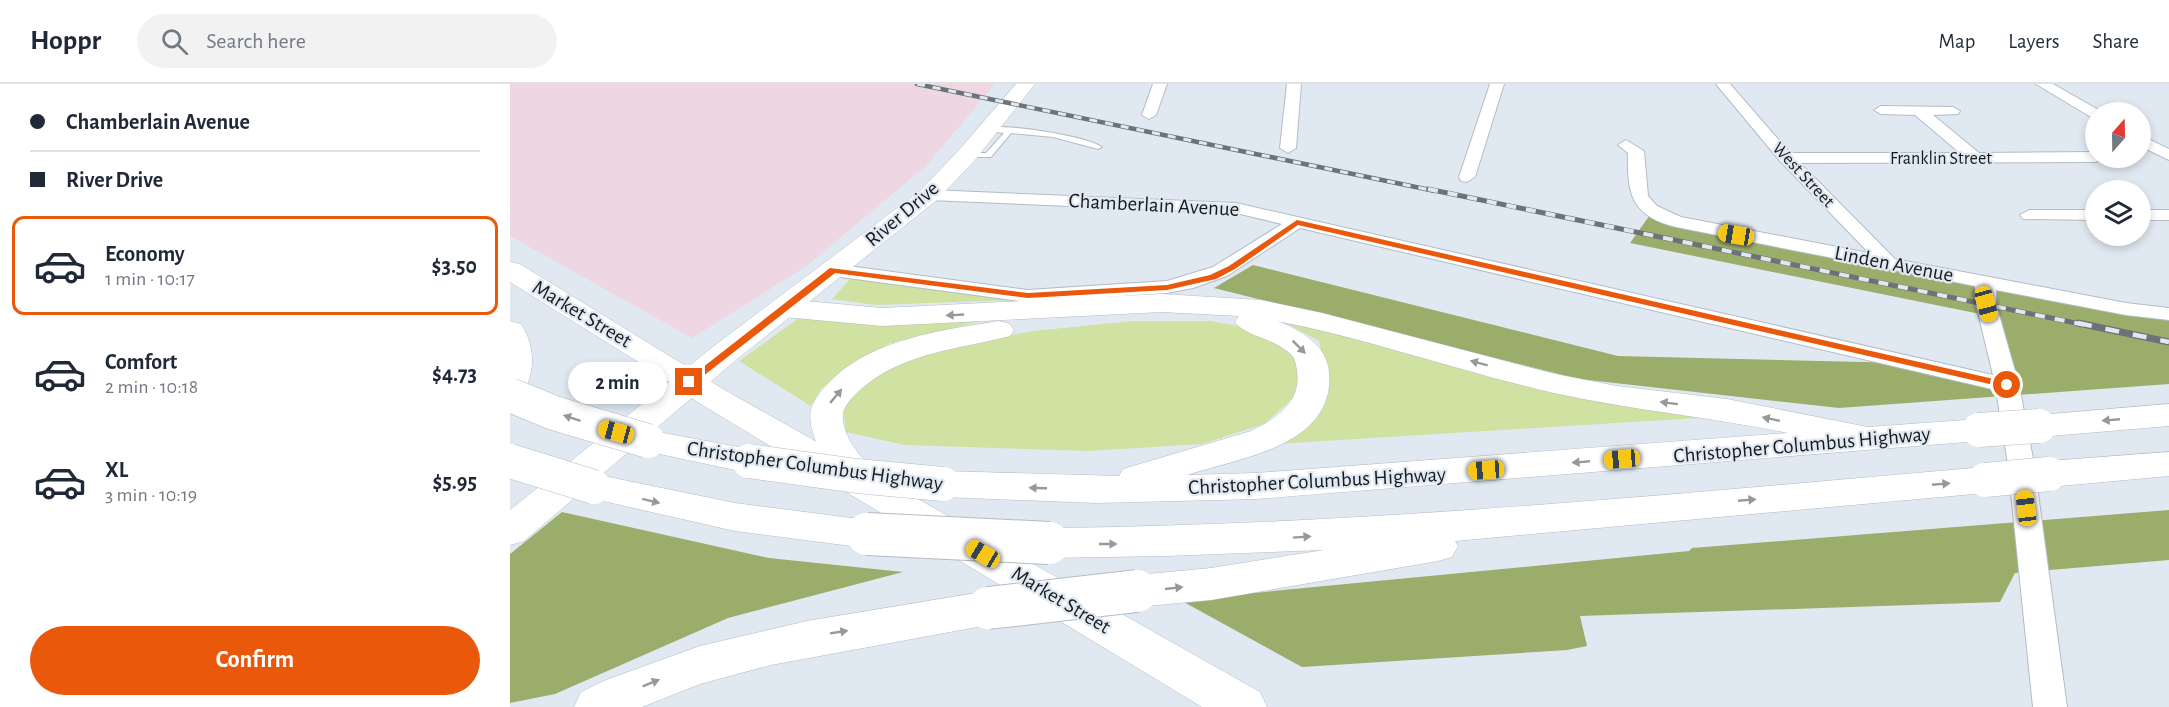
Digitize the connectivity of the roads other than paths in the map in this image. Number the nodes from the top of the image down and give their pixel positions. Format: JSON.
{"nodes":[{"id":1,"x":1026,"y":84,"type":"edge"},
{"id":2,"x":1160,"y":84,"type":"edge"},
{"id":3,"x":1294,"y":84,"type":"edge"},
{"id":4,"x":1497,"y":84,"type":"edge"},
{"id":5,"x":1723,"y":84,"type":"edge"},
{"id":6,"x":2043,"y":84,"type":"edge"},
{"id":7,"x":2085,"y":108,"type":"edge"},
{"id":8,"x":1881,"y":110,"type":"dead end"},
{"id":9,"x":1919,"y":111,"type":"junction"},
{"id":10,"x":1953,"y":111,"type":"dead end"},
{"id":11,"x":1149,"y":115,"type":"dead end"},
{"id":12,"x":988,"y":140,"type":"junction"},
{"id":13,"x":1626,"y":144,"type":"dead end"},
{"id":14,"x":2151,"y":145,"type":"edge"},
{"id":15,"x":1098,"y":147,"type":"dead end"},
{"id":16,"x":1288,"y":148,"type":"dead end"},
{"id":17,"x":2151,"y":156,"type":"edge"},
{"id":18,"x":2169,"y":156,"type":"edge"},
{"id":19,"x":2085,"y":157,"type":"edge"},
{"id":20,"x":1786,"y":158,"type":"junction"},
{"id":21,"x":1977,"y":159,"type":"junction"},
{"id":22,"x":1467,"y":177,"type":"dead end"},
{"id":23,"x":928,"y":195,"type":"junction"},
{"id":24,"x":2029,"y":215,"type":"dead end"},
{"id":25,"x":2085,"y":215,"type":"edge"},
{"id":26,"x":2151,"y":215,"type":"edge"},
{"id":27,"x":2169,"y":215,"type":"edge"},
{"id":28,"x":1297,"y":222,"type":"junction"},
{"id":29,"x":1888,"y":262,"type":"junction"},
{"id":30,"x":510,"y":270,"type":"edge"},
{"id":31,"x":833,"y":270,"type":"junction"},
{"id":32,"x":1985,"y":282,"type":"junction"},
{"id":33,"x":784,"y":308,"type":"junction"},
{"id":34,"x":2169,"y":314,"type":"edge"},
{"id":35,"x":510,"y":330,"type":"edge"},
{"id":36,"x":689,"y":382,"type":"junction"},
{"id":37,"x":2007,"y":385,"type":"junction"},
{"id":38,"x":510,"y":387,"type":"edge"},
{"id":39,"x":510,"y":395,"type":"edge"},
{"id":40,"x":2169,"y":415,"type":"edge"},
{"id":41,"x":1869,"y":439,"type":"junction"},
{"id":42,"x":510,"y":461,"type":"edge"},
{"id":43,"x":2169,"y":464,"type":"edge"},
{"id":44,"x":2035,"y":469,"type":"junction"},
{"id":45,"x":863,"y":483,"type":"junction"},
{"id":46,"x":1097,"y":490,"type":"junction"},
{"id":47,"x":1688,"y":505,"type":"junction"},
{"id":48,"x":513,"y":527,"type":"edge"},
{"id":49,"x":598,"y":707,"type":"edge"},
{"id":50,"x":1243,"y":707,"type":"edge"},
{"id":51,"x":2050,"y":707,"type":"edge"}],
"edges":[{"from":1,"to":12,"type":"main road","name":"River Drive"},
{"from":2,"to":11,"type":"street"},
{"from":3,"to":16,"type":"street"},
{"from":4,"to":22,"type":"street"},
{"from":5,"to":20,"type":"street","name":"West Street"},
{"from":6,"to":7,"type":"street"},
{"from":8,"to":9,"type":"street"},
{"from":9,"to":10,"type":"street"},
{"from":9,"to":21,"type":"street"},
{"from":12,"to":15,"type":"lane"},
{"from":12,"to":23,"type":"main road","name":"River Drive"},
{"from":13,"to":29,"type":"street","name":"Linden Avenue"},
{"from":14,"to":18,"type":"street"},
{"from":17,"to":18,"type":"street"},
{"from":19,"to":21,"type":"street","name":"Franklin Street"},
{"from":20,"to":21,"type":"street","name":"Franklin Street"},
{"from":20,"to":29,"type":"street","name":"West Street"},
{"from":23,"to":28,"type":"street","name":"Chamberlain Avenue"},
{"from":23,"to":31,"type":"main road","name":"River Drive"},
{"from":24,"to":25,"type":"street"},
{"from":26,"to":27,"type":"street"},
{"from":28,"to":31,"type":"street"},
{"from":28,"to":37,"type":"street","name":"Chamberlain Avenue"},
{"from":29,"to":32,"type":"street","name":"Linden Avenue"},
{"from":30,"to":36,"type":"main road","name":"Market Street"},
{"from":31,"to":33,"type":"main road","name":"River Drive"},
{"from":32,"to":34,"type":"street","name":"Linden Avenue"},
{"from":32,"to":37,"type":"street"},
{"from":33,"to":36,"type":"main road","name":"River Drive"},
{"from":41,"to":33,"type":"main road","one_way":true},
{"from":35,"to":38,"type":"main road"},
{"from":36,"to":45,"type":"main road","name":"Market Street"},
{"from":36,"to":48,"type":"main road","name":"River Drive"},
{"from":37,"to":44,"type":"street"},
{"from":46,"to":39,"type":"main road","name":"Christopher Columbus Highway","one_way":true,"bridge":true},
{"from":40,"to":41,"type":"main road","name":"Christopher Columbus Highway","one_way":true,"bridge":true},
{"from":41,"to":46,"type":"main road","name":"Christopher Columbus Highway","one_way":true},
{"from":42,"to":47,"type":"main road","one_way":true,"bridge":true},
{"from":43,"to":44,"type":"main road"},
{"from":47,"to":44,"type":"main road","one_way":true,"bridge":true},
{"from":44,"to":51,"type":"street"},
{"from":45,"to":46,"type":"main road","one_way":true},
{"from":45,"to":50,"type":"main road","name":"Market Street"},
{"from":49,"to":47,"type":"main road","one_way":true,"bridge":true}]}
